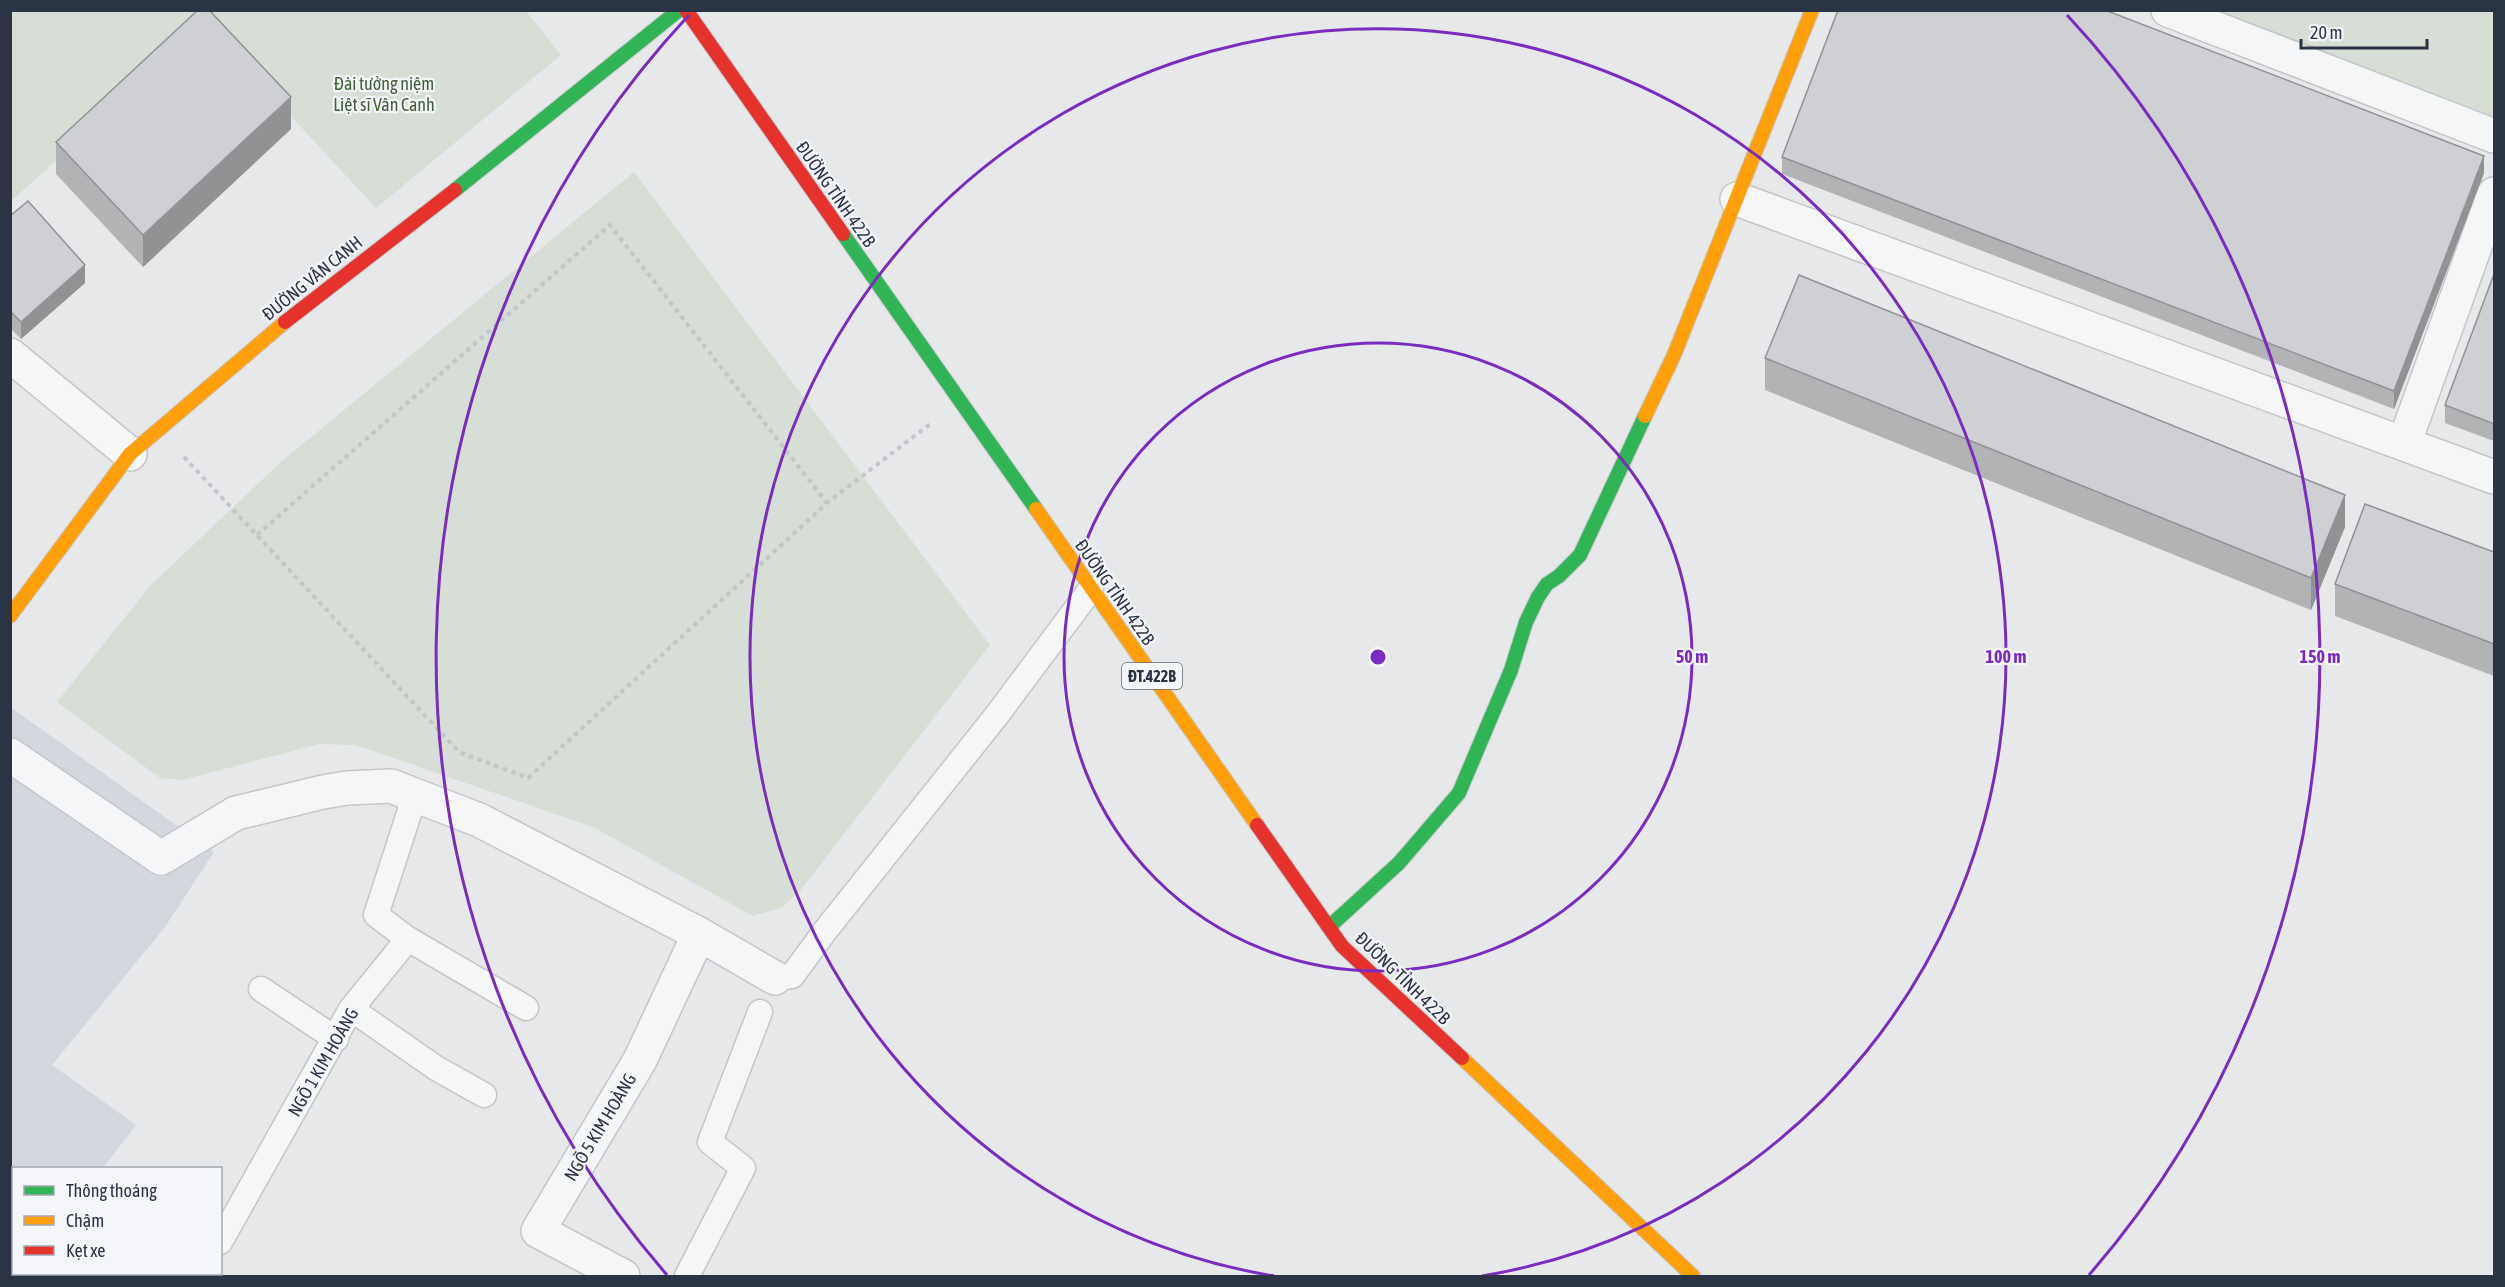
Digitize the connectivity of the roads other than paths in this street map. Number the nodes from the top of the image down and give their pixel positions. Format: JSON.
{"nodes":[{"id":1,"x":679,"y":10,"type":"edge"},
{"id":2,"x":686,"y":10,"type":"edge"},
{"id":3,"x":1812,"y":10,"type":"edge"},
{"id":4,"x":2184,"y":13,"type":"edge"},
{"id":5,"x":2494,"y":136,"type":"edge"},
{"id":6,"x":2494,"y":194,"type":"edge"},
{"id":7,"x":1737,"y":199,"type":"junction"},
{"id":8,"x":10,"y":355,"type":"edge"},
{"id":9,"x":2404,"y":444,"type":"junction"},
{"id":10,"x":130,"y":454,"type":"junction"},
{"id":11,"x":2494,"y":477,"type":"edge"},
{"id":12,"x":1091,"y":589,"type":"junction"},
{"id":13,"x":10,"y":616,"type":"edge"},
{"id":14,"x":10,"y":754,"type":"edge"},
{"id":15,"x":415,"y":795,"type":"junction"},
{"id":16,"x":1329,"y":927,"type":"junction"},
{"id":17,"x":699,"y":934,"type":"junction"},
{"id":18,"x":408,"y":939,"type":"junction"},
{"id":19,"x":775,"y":978,"type":"joint"},
{"id":20,"x":261,"y":989,"type":"dead end"},
{"id":21,"x":526,"y":1008,"type":"dead end"},
{"id":22,"x":351,"y":1009,"type":"junction"},
{"id":23,"x":760,"y":1012,"type":"dead end"},
{"id":24,"x":336,"y":1039,"type":"junction"},
{"id":25,"x":484,"y":1095,"type":"dead end"},
{"id":26,"x":222,"y":1238,"type":"edge"},
{"id":27,"x":623,"y":1276,"type":"edge"},
{"id":28,"x":687,"y":1276,"type":"edge"},
{"id":29,"x":1694,"y":1276,"type":"edge"}],
"edges":[{"from":1,"to":10,"type":"street","name":"ĐƯỜNG VÂN CANH"},
{"from":2,"to":12,"type":"street","name":"ĐƯỜNG TỈNH 422B","number":"ĐT.422B"},
{"from":3,"to":7,"type":"street"},
{"from":4,"to":5,"type":"street"},
{"from":6,"to":9,"type":"street"},
{"from":7,"to":9,"type":"street"},
{"from":7,"to":16,"type":"street"},
{"from":8,"to":10,"type":"street"},
{"from":9,"to":11,"type":"street"},
{"from":10,"to":13,"type":"street","name":"ĐƯỜNG VÂN CANH"},
{"from":12,"to":16,"type":"street","name":"ĐƯỜNG TỈNH 422B","number":"ĐT.422B"},
{"from":12,"to":19,"type":"lane"},
{"from":14,"to":15,"type":"street"},
{"from":15,"to":17,"type":"street"},
{"from":15,"to":18,"type":"lane"},
{"from":16,"to":29,"type":"street","name":"ĐƯỜNG TỈNH 422B","number":"ĐT.422B"},
{"from":17,"to":19,"type":"street"},
{"from":17,"to":27,"type":"street","name":"NGÕ 5 KIM HOÀNG"},
{"from":18,"to":21,"type":"lane"},
{"from":18,"to":22,"type":"lane","name":"NGÕ 1 KIM HOÀNG"},
{"from":20,"to":24,"type":"lane"},
{"from":22,"to":24,"type":"lane","name":"NGÕ 1 KIM HOÀNG"},
{"from":22,"to":25,"type":"lane"},
{"from":23,"to":28,"type":"lane"},
{"from":24,"to":26,"type":"lane","name":"NGÕ 1 KIM HOÀNG"}]}
